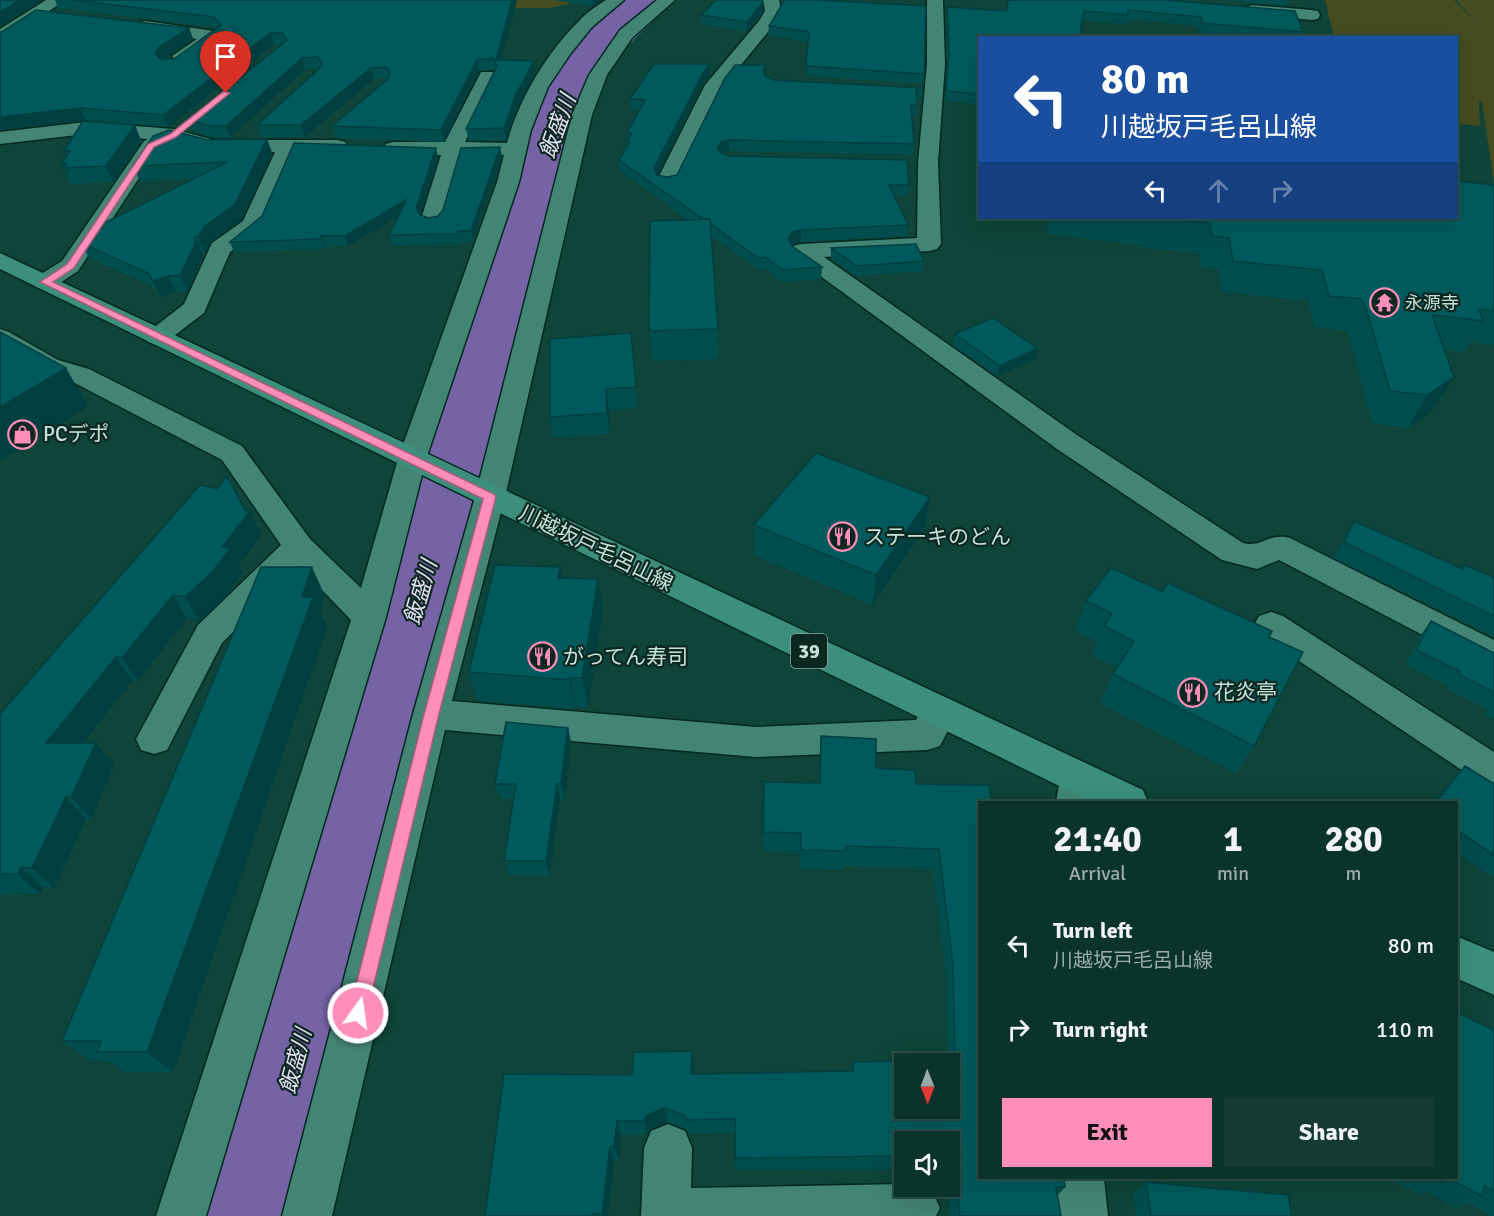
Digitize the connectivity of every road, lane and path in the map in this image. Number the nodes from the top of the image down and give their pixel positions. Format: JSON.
{"nodes":[{"id":1,"x":616,"y":0,"type":"edge"},
{"id":2,"x":667,"y":0,"type":"edge"},
{"id":3,"x":771,"y":0,"type":"edge"},
{"id":4,"x":928,"y":5,"type":"edge"},
{"id":5,"x":59,"y":8,"type":"edge"},
{"id":6,"x":1230,"y":8,"type":"edge"},
{"id":7,"x":1311,"y":14,"type":"edge"},
{"id":8,"x":130,"y":24,"type":"edge"},
{"id":9,"x":0,"y":37,"type":"edge"},
{"id":10,"x":171,"y":64,"type":"edge"},
{"id":11,"x":488,"y":76,"type":"dead end"},
{"id":12,"x":191,"y":121,"type":"edge"},
{"id":13,"x":253,"y":130,"type":"dead end"},
{"id":14,"x":329,"y":130,"type":"dead end"},
{"id":15,"x":173,"y":135,"type":"junction"},
{"id":16,"x":0,"y":138,"type":"edge"},
{"id":17,"x":300,"y":145,"type":"junction"},
{"id":18,"x":236,"y":146,"type":"junction"},
{"id":19,"x":516,"y":148,"type":"junction"},
{"id":20,"x":453,"y":150,"type":"junction"},
{"id":21,"x":668,"y":180,"type":"edge"},
{"id":22,"x":432,"y":219,"type":"edge"},
{"id":23,"x":0,"y":260,"type":"edge"},
{"id":24,"x":45,"y":282,"type":"junction"},
{"id":25,"x":0,"y":337,"type":"edge"},
{"id":26,"x":157,"y":337,"type":"junction"},
{"id":27,"x":412,"y":459,"type":"junction"},
{"id":28,"x":490,"y":497,"type":"junction"},
{"id":29,"x":298,"y":547,"type":"junction"},
{"id":30,"x":369,"y":617,"type":"junction"},
{"id":31,"x":1271,"y":625,"type":"dead end"},
{"id":32,"x":1494,"y":656,"type":"edge"},
{"id":33,"x":939,"y":713,"type":"junction"},
{"id":34,"x":431,"y":714,"type":"junction"},
{"id":35,"x":154,"y":739,"type":"dead end"},
{"id":36,"x":1494,"y":772,"type":"edge"},
{"id":37,"x":1077,"y":791,"type":"edge"},
{"id":38,"x":1124,"y":801,"type":"edge"},
{"id":39,"x":1458,"y":958,"type":"edge"},
{"id":40,"x":1494,"y":974,"type":"edge"},
{"id":41,"x":668,"y":1148,"type":"dead end"},
{"id":42,"x":1080,"y":1179,"type":"edge"},
{"id":43,"x":915,"y":1208,"type":"dead end"},
{"id":44,"x":666,"y":1215,"type":"edge"},
{"id":45,"x":181,"y":1216,"type":"edge"},
{"id":46,"x":308,"y":1216,"type":"edge"},
{"id":47,"x":1083,"y":1216,"type":"edge"}],
"edges":[{"from":1,"to":19,"type":"street"},
{"from":2,"to":28,"type":"street"},
{"from":3,"to":21,"type":"street"},
{"from":4,"to":32,"type":"street"},
{"from":5,"to":9,"type":"street"},
{"from":6,"to":7,"type":"street"},
{"from":8,"to":10,"type":"street"},
{"from":11,"to":20,"type":"street"},
{"from":12,"to":15,"type":"street"},
{"from":13,"to":18,"type":"street"},
{"from":14,"to":17,"type":"street"},
{"from":15,"to":16,"type":"street"},
{"from":15,"to":18,"type":"street"},
{"from":15,"to":24,"type":"street"},
{"from":17,"to":18,"type":"street"},
{"from":17,"to":20,"type":"street"},
{"from":17,"to":26,"type":"street"},
{"from":19,"to":20,"type":"street"},
{"from":19,"to":27,"type":"street"},
{"from":20,"to":22,"type":"street"},
{"from":23,"to":24,"type":"main road","name":"川越坂戸毛呂山線","number":"39"},
{"from":24,"to":26,"type":"main road","name":"川越坂戸毛呂山線","number":"39"},
{"from":25,"to":29,"type":"street"},
{"from":26,"to":27,"type":"main road","name":"川越坂戸毛呂山線","number":"39"},
{"from":27,"to":28,"type":"main road","name":"川越坂戸毛呂山線","number":"39"},
{"from":27,"to":30,"type":"street"},
{"from":28,"to":33,"type":"main road","name":"川越坂戸毛呂山線","number":"39"},
{"from":28,"to":34,"type":"street"},
{"from":29,"to":30,"type":"street"},
{"from":29,"to":35,"type":"street"},
{"from":30,"to":45,"type":"street"},
{"from":31,"to":36,"type":"street"},
{"from":33,"to":34,"type":"street"},
{"from":33,"to":37,"type":"main road","name":"川越坂戸毛呂山線","number":"39"},
{"from":34,"to":46,"type":"street"},
{"from":37,"to":38,"type":"main road","name":"川越坂戸毛呂山線","number":"39"},
{"from":39,"to":40,"type":"main road"},
{"from":41,"to":44,"type":"street"},
{"from":42,"to":47,"type":"street"},
{"from":43,"to":44,"type":"street"}]}
